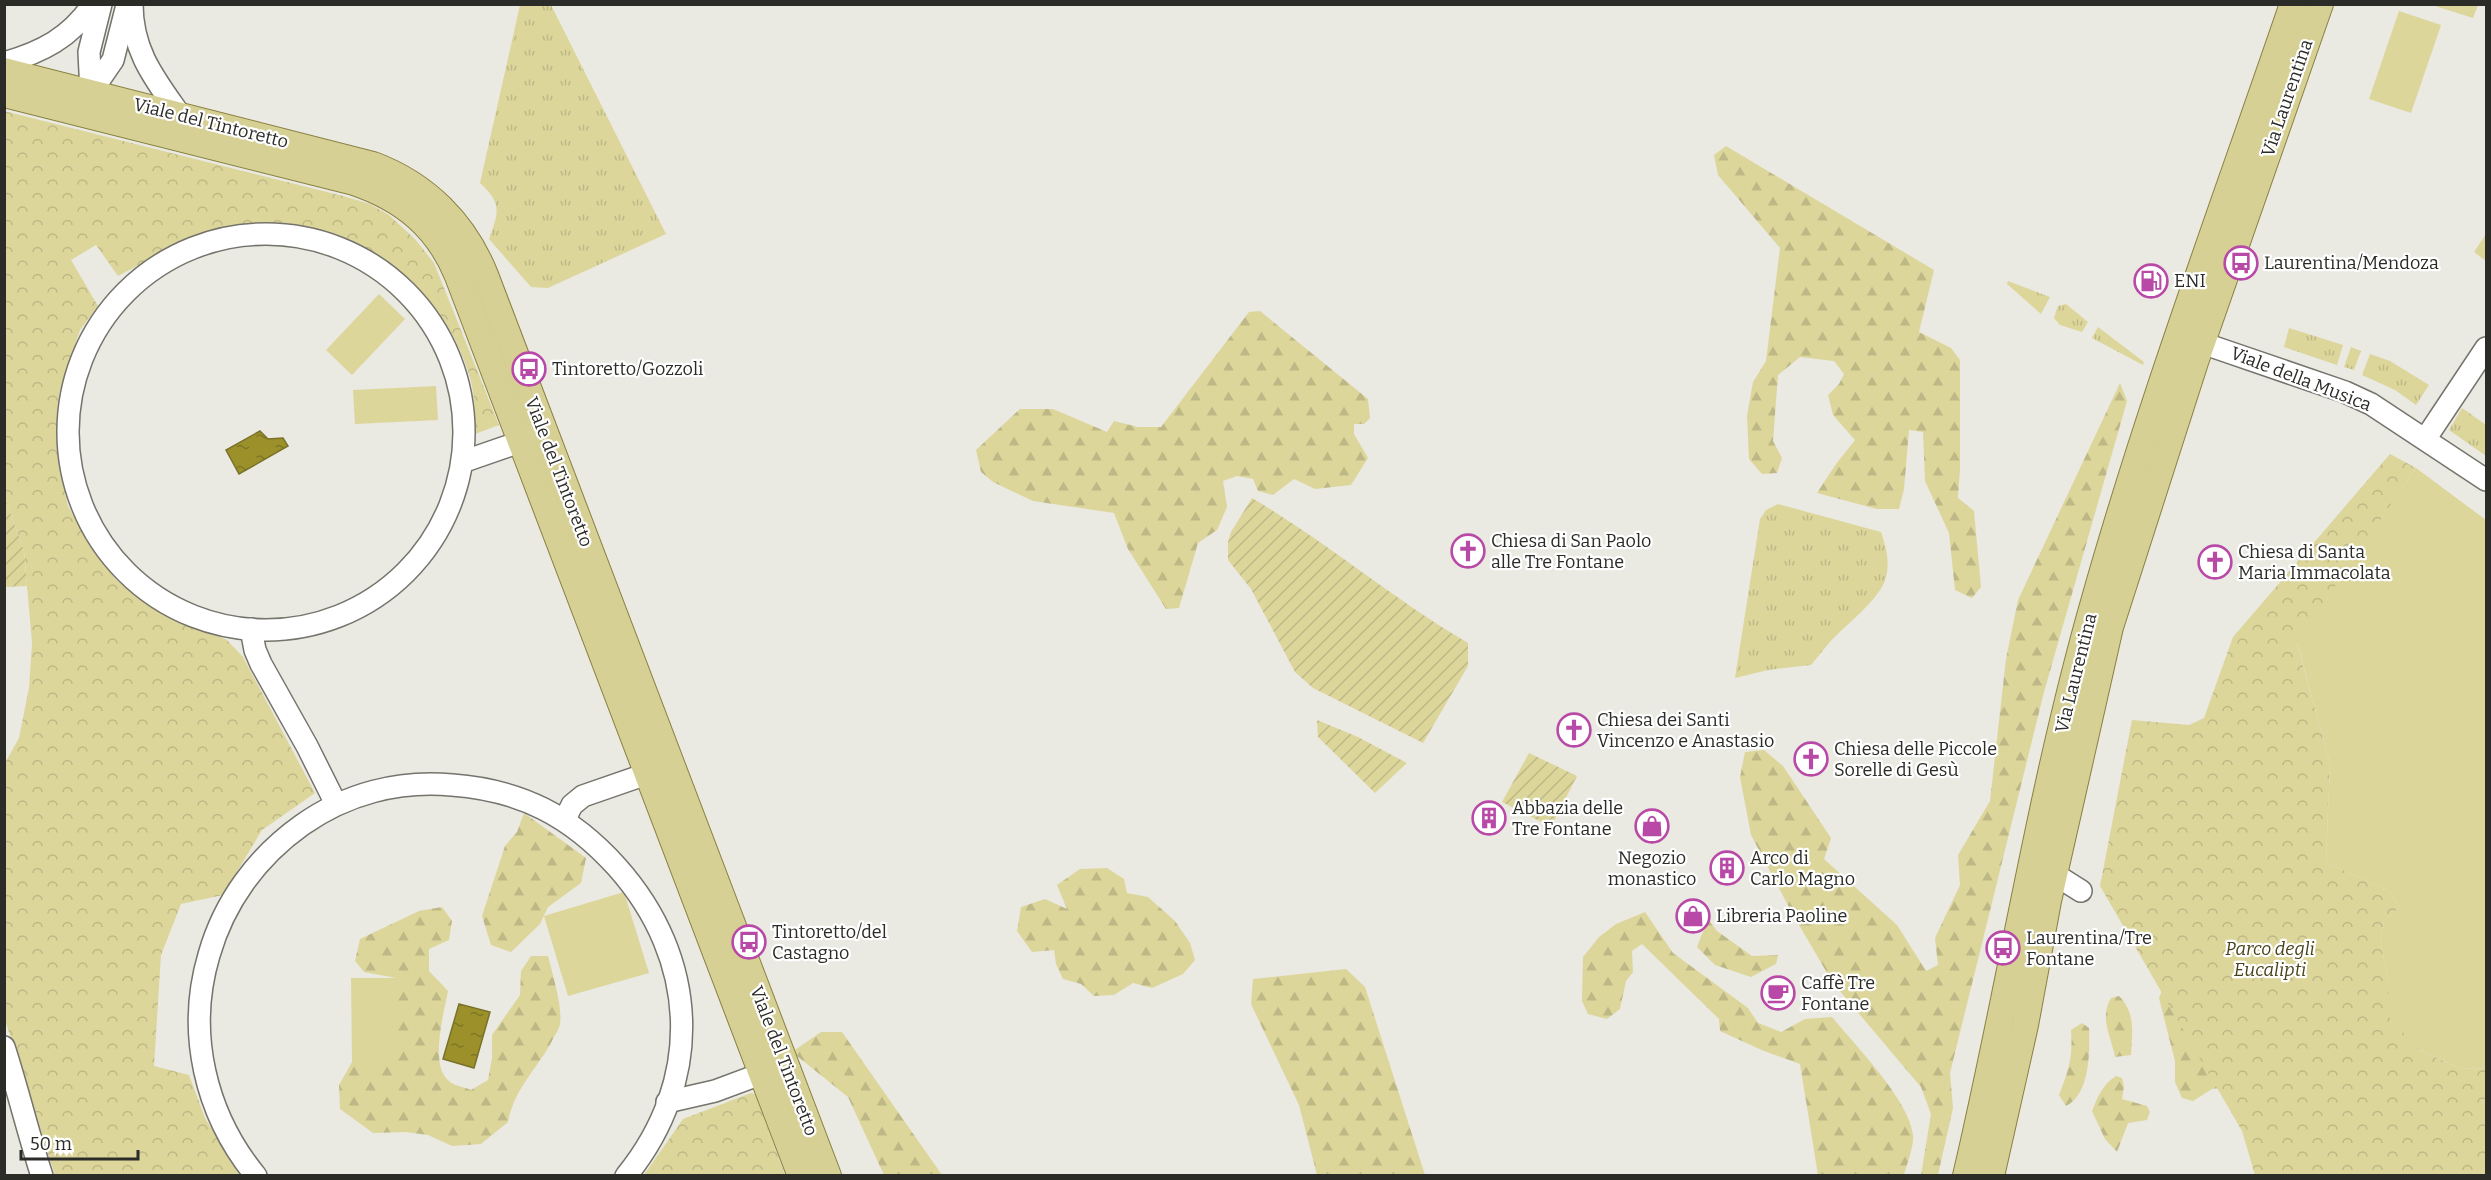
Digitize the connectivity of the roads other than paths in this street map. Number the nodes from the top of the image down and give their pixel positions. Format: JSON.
{"nodes":[{"id":1,"x":93,"y":4,"type":"edge"},
{"id":2,"x":101,"y":4,"type":"edge"},
{"id":3,"x":127,"y":4,"type":"edge"},
{"id":4,"x":132,"y":4,"type":"edge"},
{"id":5,"x":2293,"y":4,"type":"edge"},
{"id":6,"x":2320,"y":4,"type":"edge"},
{"id":7,"x":4,"y":63,"type":"edge"},
{"id":8,"x":4,"y":71,"type":"edge"},
{"id":9,"x":4,"y":94,"type":"edge"},
{"id":10,"x":89,"y":103,"type":"junction"},
{"id":11,"x":180,"y":115,"type":"junction"},
{"id":12,"x":2243,"y":188,"type":"junction"},
{"id":13,"x":2184,"y":318,"type":"junction"},
{"id":14,"x":2202,"y":343,"type":"junction"},
{"id":15,"x":2487,"y":348,"type":"edge"},
{"id":16,"x":532,"y":437,"type":"junction"},
{"id":17,"x":2426,"y":438,"type":"junction"},
{"id":18,"x":462,"y":462,"type":"junction"},
{"id":19,"x":2487,"y":480,"type":"edge"},
{"id":20,"x":251,"y":629,"type":"junction"},
{"id":21,"x":659,"y":769,"type":"junction"},
{"id":22,"x":336,"y":804,"type":"junction"},
{"id":23,"x":565,"y":819,"type":"junction"},
{"id":24,"x":2028,"y":875,"type":"junction"},
{"id":25,"x":2054,"y":876,"type":"junction"},
{"id":26,"x":2081,"y":891,"type":"dead end"},
{"id":27,"x":4,"y":1047,"type":"edge"},
{"id":28,"x":774,"y":1069,"type":"junction"},
{"id":29,"x":4,"y":1098,"type":"edge"},
{"id":30,"x":667,"y":1102,"type":"junction"},
{"id":31,"x":27,"y":1131,"type":"junction"},
{"id":32,"x":42,"y":1176,"type":"edge"},
{"id":33,"x":256,"y":1176,"type":"edge"},
{"id":34,"x":626,"y":1176,"type":"edge"},
{"id":35,"x":801,"y":1176,"type":"edge"},
{"id":36,"x":828,"y":1176,"type":"edge"},
{"id":37,"x":1966,"y":1176,"type":"edge"},
{"id":38,"x":1991,"y":1176,"type":"edge"}],
"edges":[{"from":1,"to":7,"type":"street"},
{"from":2,"to":10,"type":"street"},
{"from":3,"to":10,"type":"street"},
{"from":4,"to":11,"type":"street"},
{"from":5,"to":12,"type":"main road","name":"Via Laurentina"},
{"from":6,"to":12,"type":"main road","name":"Via Laurentina"},
{"from":8,"to":10,"type":"main road","name":"Viale del Tintoretto"},
{"from":9,"to":10,"type":"main road","name":"Viale del Tintoretto"},
{"from":10,"to":11,"type":"main road","name":"Viale del Tintoretto"},
{"from":10,"to":16,"type":"main road","name":"Viale del Tintoretto"},
{"from":11,"to":16,"type":"main road","name":"Viale del Tintoretto"},
{"from":12,"to":13,"type":"main road","name":"Via Laurentina"},
{"from":12,"to":14,"type":"main road","name":"Via Laurentina"},
{"from":13,"to":14,"type":"street"},
{"from":13,"to":24,"type":"main road","name":"Via Laurentina"},
{"from":14,"to":17,"type":"street","name":"Viale della Musica"},
{"from":14,"to":25,"type":"main road","name":"Via Laurentina"},
{"from":15,"to":17,"type":"street"},
{"from":16,"to":18,"type":"street"},
{"from":16,"to":21,"type":"main road","name":"Viale del Tintoretto"},
{"from":17,"to":19,"type":"street","name":"Viale della Musica"},
{"from":18,"to":20,"type":"street"},
{"from":18,"to":20,"type":"street"},
{"from":20,"to":22,"type":"street"},
{"from":21,"to":23,"type":"street"},
{"from":21,"to":28,"type":"main road","name":"Viale del Tintoretto"},
{"from":22,"to":23,"type":"street"},
{"from":22,"to":33,"type":"street"},
{"from":23,"to":30,"type":"street"},
{"from":24,"to":25,"type":"street"},
{"from":24,"to":37,"type":"main road","name":"Via Laurentina"},
{"from":25,"to":26,"type":"street"},
{"from":25,"to":38,"type":"main road","name":"Via Laurentina"},
{"from":27,"to":31,"type":"street"},
{"from":28,"to":30,"type":"street"},
{"from":28,"to":35,"type":"main road","name":"Viale del Tintoretto"},
{"from":28,"to":36,"type":"main road","name":"Viale del Tintoretto"},
{"from":29,"to":31,"type":"street"},
{"from":30,"to":34,"type":"street"},
{"from":31,"to":32,"type":"street"}]}
